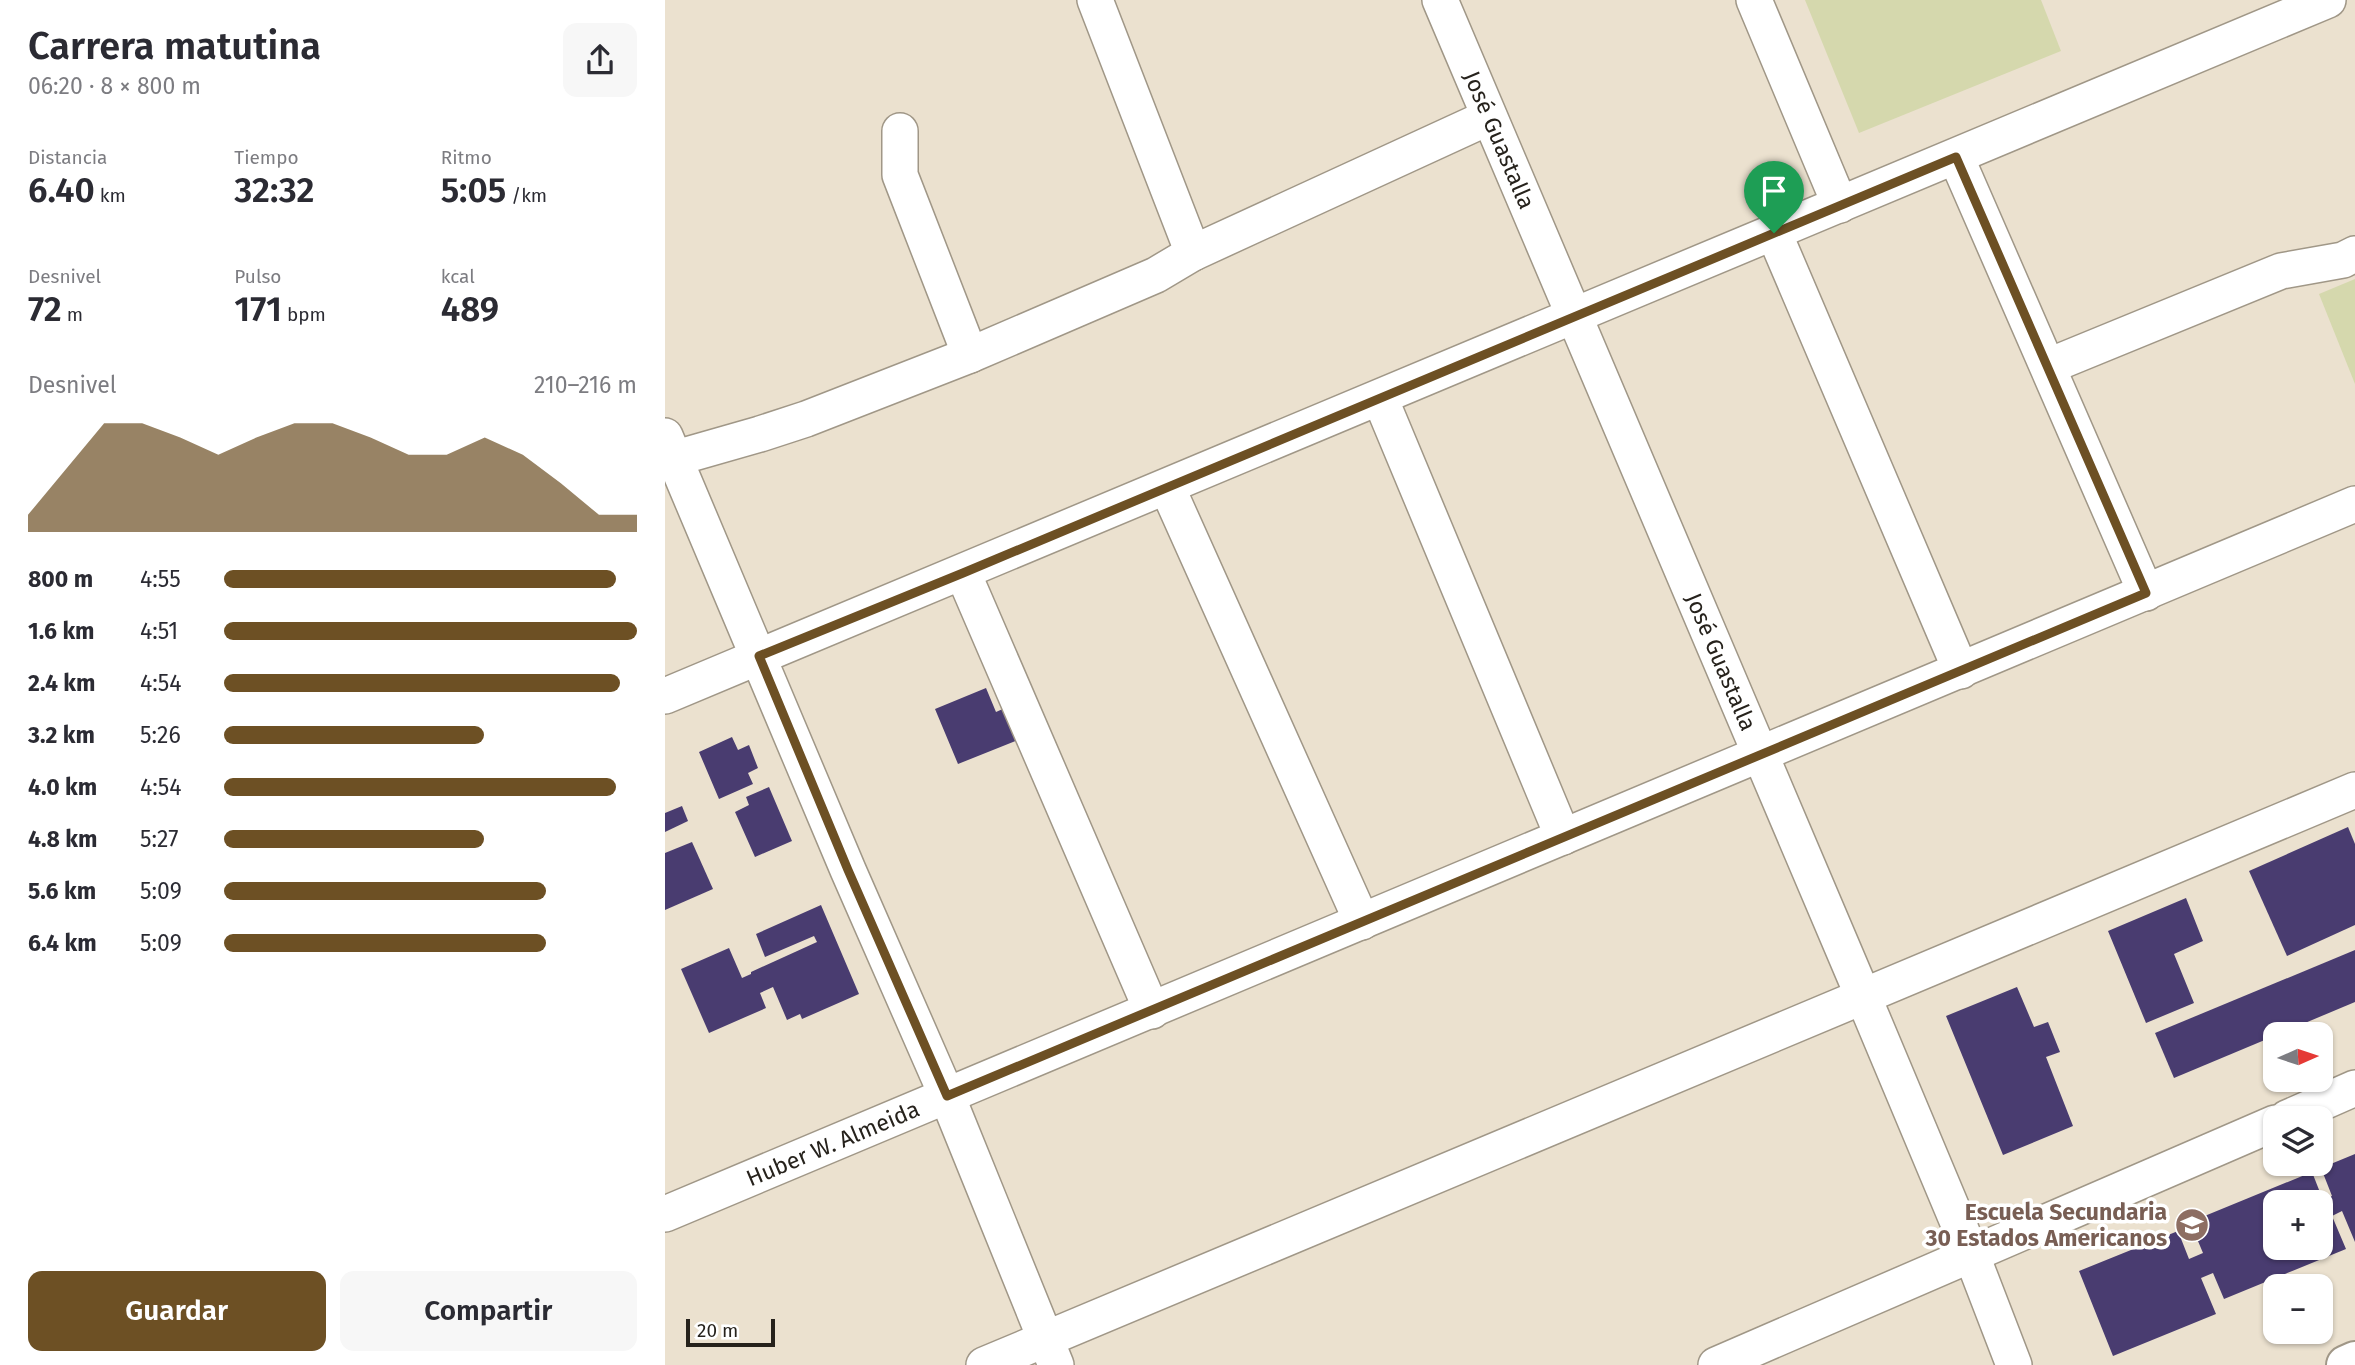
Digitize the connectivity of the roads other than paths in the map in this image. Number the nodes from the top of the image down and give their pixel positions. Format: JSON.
{"nodes":[{"id":1,"x":1095,"y":0,"type":"edge"},
{"id":2,"x":1440,"y":0,"type":"edge"},
{"id":3,"x":1754,"y":0,"type":"edge"},
{"id":4,"x":2328,"y":0,"type":"edge"},
{"id":5,"x":1489,"y":117,"type":"junction"},
{"id":6,"x":900,"y":131,"type":"dead end"},
{"id":7,"x":1956,"y":157,"type":"junction"},
{"id":8,"x":1840,"y":205,"type":"junction"},
{"id":9,"x":1774,"y":233,"type":"junction"},
{"id":10,"x":1193,"y":253,"type":"junction"},
{"id":11,"x":2355,"y":254,"type":"edge"},
{"id":12,"x":1575,"y":316,"type":"junction"},
{"id":13,"x":970,"y":355,"type":"junction"},
{"id":14,"x":2049,"y":366,"type":"junction"},
{"id":15,"x":1380,"y":398,"type":"junction"},
{"id":16,"x":671,"y":447,"type":"edge"},
{"id":17,"x":1167,"y":487,"type":"junction"},
{"id":18,"x":2355,"y":505,"type":"edge"},
{"id":19,"x":963,"y":573,"type":"junction"},
{"id":20,"x":2146,"y":593,"type":"junction"},
{"id":21,"x":759,"y":656,"type":"junction"},
{"id":22,"x":1961,"y":671,"type":"junction"},
{"id":23,"x":665,"y":696,"type":"edge"},
{"id":24,"x":1761,"y":754,"type":"junction"},
{"id":25,"x":2355,"y":790,"type":"edge"},
{"id":26,"x":1563,"y":837,"type":"junction"},
{"id":27,"x":1362,"y":922,"type":"junction"},
{"id":28,"x":1863,"y":996,"type":"junction"},
{"id":29,"x":1152,"y":1011,"type":"junction"},
{"id":30,"x":2355,"y":1088,"type":"edge"},
{"id":31,"x":947,"y":1096,"type":"junction"},
{"id":32,"x":2314,"y":1106,"type":"edge"},
{"id":33,"x":2263,"y":1128,"type":"edge"},
{"id":34,"x":665,"y":1214,"type":"edge"},
{"id":35,"x":1972,"y":1256,"type":"junction"},
{"id":36,"x":1051,"y":1352,"type":"edge"},
{"id":37,"x":2355,"y":1361,"type":"edge"},
{"id":38,"x":983,"y":1365,"type":"edge"},
{"id":39,"x":1716,"y":1365,"type":"edge"},
{"id":40,"x":2014,"y":1365,"type":"edge"},
{"id":41,"x":2346,"y":1365,"type":"edge"}],
"edges":[{"from":1,"to":10,"type":"street"},
{"from":2,"to":5,"type":"street","name":"José Guastalla"},
{"from":3,"to":8,"type":"street"},
{"from":4,"to":7,"type":"street"},
{"from":5,"to":10,"type":"street"},
{"from":5,"to":12,"type":"street","name":"José Guastalla"},
{"from":6,"to":13,"type":"street"},
{"from":7,"to":8,"type":"street"},
{"from":7,"to":14,"type":"street"},
{"from":8,"to":9,"type":"street"},
{"from":9,"to":12,"type":"street"},
{"from":9,"to":22,"type":"street"},
{"from":10,"to":13,"type":"street"},
{"from":11,"to":14,"type":"street"},
{"from":12,"to":15,"type":"street"},
{"from":12,"to":24,"type":"street","name":"José Guastalla"},
{"from":13,"to":16,"type":"street"},
{"from":14,"to":20,"type":"street"},
{"from":15,"to":17,"type":"street"},
{"from":15,"to":26,"type":"street"},
{"from":16,"to":21,"type":"street"},
{"from":17,"to":19,"type":"street"},
{"from":17,"to":27,"type":"street"},
{"from":18,"to":20,"type":"street","name":"Huber W. Almeida"},
{"from":19,"to":21,"type":"street"},
{"from":19,"to":29,"type":"street"},
{"from":20,"to":22,"type":"street","name":"Huber W. Almeida"},
{"from":21,"to":23,"type":"street"},
{"from":21,"to":31,"type":"street"},
{"from":22,"to":24,"type":"street","name":"Huber W. Almeida"},
{"from":24,"to":26,"type":"street","name":"Huber W. Almeida"},
{"from":24,"to":28,"type":"street","name":"José Guastalla"},
{"from":25,"to":28,"type":"street"},
{"from":26,"to":27,"type":"street","name":"Huber W. Almeida"},
{"from":27,"to":29,"type":"street","name":"Huber W. Almeida"},
{"from":28,"to":35,"type":"street","name":"José Guastalla"},
{"from":28,"to":36,"type":"street"},
{"from":29,"to":31,"type":"street","name":"Huber W. Almeida"},
{"from":30,"to":32,"type":"street"},
{"from":31,"to":34,"type":"street","name":"Huber W. Almeida"},
{"from":31,"to":36,"type":"street"},
{"from":33,"to":35,"type":"street"},
{"from":35,"to":39,"type":"street"},
{"from":35,"to":40,"type":"street","name":"José Guastalla"},
{"from":36,"to":38,"type":"street"},
{"from":37,"to":41,"type":"main road"}]}
